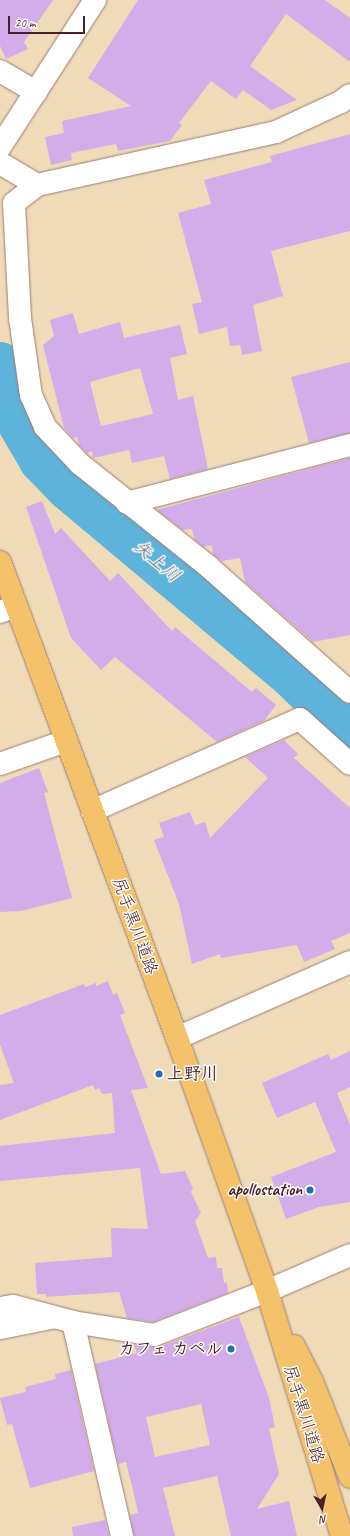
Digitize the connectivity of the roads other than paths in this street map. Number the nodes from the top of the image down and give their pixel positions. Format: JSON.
{"nodes":[{"id":1,"x":95,"y":0,"type":"edge"},
{"id":2,"x":0,"y":71,"type":"edge"},
{"id":3,"x":36,"y":92,"type":"junction"},
{"id":4,"x":350,"y":95,"type":"edge"},
{"id":5,"x":0,"y":147,"type":"edge"},
{"id":6,"x":0,"y":163,"type":"edge"},
{"id":7,"x":37,"y":185,"type":"junction"},
{"id":8,"x":350,"y":445,"type":"edge"},
{"id":9,"x":127,"y":503,"type":"junction"},
{"id":10,"x":0,"y":562,"type":"edge"},
{"id":11,"x":8,"y":609,"type":"edge"},
{"id":12,"x":350,"y":692,"type":"edge"},
{"id":13,"x":66,"y":741,"type":"junction"},
{"id":14,"x":0,"y":764,"type":"edge"},
{"id":15,"x":350,"y":764,"type":"edge"},
{"id":16,"x":92,"y":811,"type":"junction"},
{"id":17,"x":350,"y":962,"type":"edge"},
{"id":18,"x":177,"y":1038,"type":"junction"},
{"id":19,"x":350,"y":1255,"type":"edge"},
{"id":20,"x":267,"y":1291,"type":"junction"},
{"id":21,"x":0,"y":1308,"type":"edge"},
{"id":22,"x":65,"y":1320,"type":"junction"},
{"id":23,"x":0,"y":1328,"type":"edge"},
{"id":24,"x":350,"y":1478,"type":"edge"},
{"id":25,"x":338,"y":1531,"type":"edge"},
{"id":26,"x":122,"y":1536,"type":"edge"}],
"edges":[{"from":1,"to":3,"type":"street"},
{"from":2,"to":3,"type":"street"},
{"from":3,"to":5,"type":"street"},
{"from":4,"to":7,"type":"street"},
{"from":6,"to":7,"type":"street"},
{"from":7,"to":9,"type":"street"},
{"from":8,"to":9,"type":"street"},
{"from":9,"to":12,"type":"street"},
{"from":10,"to":11,"type":"main road","name":"尻手黒川道路"},
{"from":11,"to":13,"type":"main road","name":"尻手黒川道路"},
{"from":13,"to":14,"type":"street"},
{"from":13,"to":16,"type":"main road","name":"尻手黒川道路"},
{"from":15,"to":16,"type":"street"},
{"from":16,"to":18,"type":"main road","name":"尻手黒川道路"},
{"from":17,"to":18,"type":"street"},
{"from":18,"to":20,"type":"main road","name":"尻手黒川道路"},
{"from":19,"to":20,"type":"street"},
{"from":20,"to":22,"type":"street"},
{"from":20,"to":24,"type":"main road","name":"尻手黒川道路"},
{"from":20,"to":25,"type":"main road","name":"尻手黒川道路"},
{"from":21,"to":22,"type":"street"},
{"from":22,"to":23,"type":"street"},
{"from":22,"to":26,"type":"street"}]}
